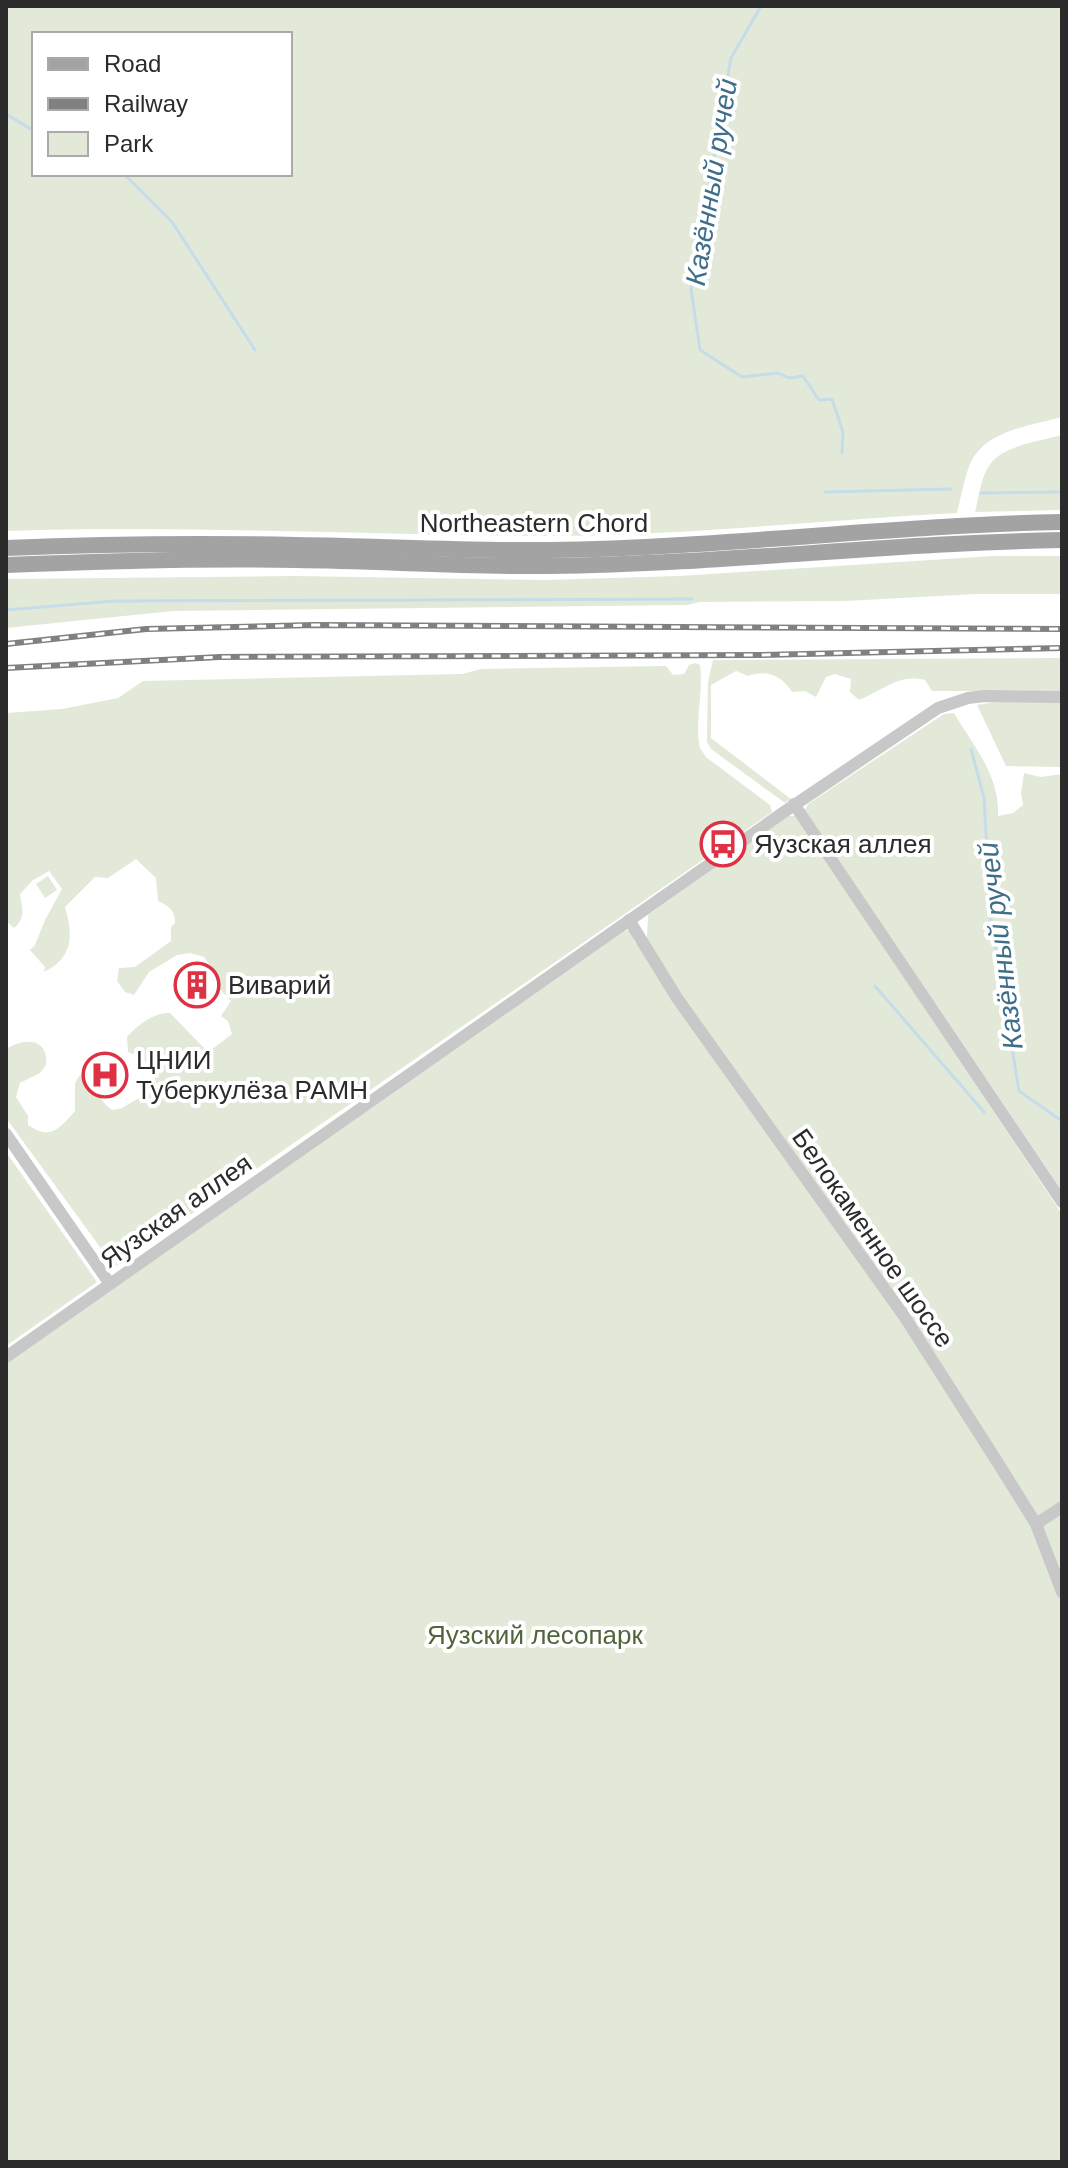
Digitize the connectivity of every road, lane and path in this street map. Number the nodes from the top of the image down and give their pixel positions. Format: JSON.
{"nodes":[{"id":1,"x":1062,"y":522,"type":"edge"},
{"id":2,"x":1062,"y":540,"type":"edge"},
{"id":3,"x":6,"y":548,"type":"edge"},
{"id":4,"x":6,"y":565,"type":"edge"},
{"id":5,"x":1062,"y":697,"type":"edge"},
{"id":6,"x":794,"y":804,"type":"junction"},
{"id":7,"x":629,"y":920,"type":"junction"},
{"id":8,"x":6,"y":1134,"type":"edge"},
{"id":9,"x":1062,"y":1202,"type":"edge"},
{"id":10,"x":110,"y":1284,"type":"junction"},
{"id":11,"x":6,"y":1357,"type":"edge"},
{"id":12,"x":1062,"y":1507,"type":"edge"},
{"id":13,"x":1036,"y":1524,"type":"junction"},
{"id":14,"x":1062,"y":1592,"type":"edge"}],
"edges":[{"from":1,"to":3,"type":"main road","name":"Northeastern Chord"},
{"from":2,"to":4,"type":"main road","name":"Northeastern Chord"},
{"from":5,"to":6,"type":"street","name":"Яузская аллея"},
{"from":6,"to":7,"type":"street","name":"Яузская аллея"},
{"from":6,"to":9,"type":"street"},
{"from":7,"to":10,"type":"street","name":"Яузская аллея"},
{"from":7,"to":13,"type":"street","name":"Белокаменное шоссе"},
{"from":8,"to":10,"type":"street"},
{"from":10,"to":11,"type":"street","name":"Яузская аллея"},
{"from":12,"to":13,"type":"street"},
{"from":13,"to":14,"type":"street","name":"Белокаменное шоссе"}]}
